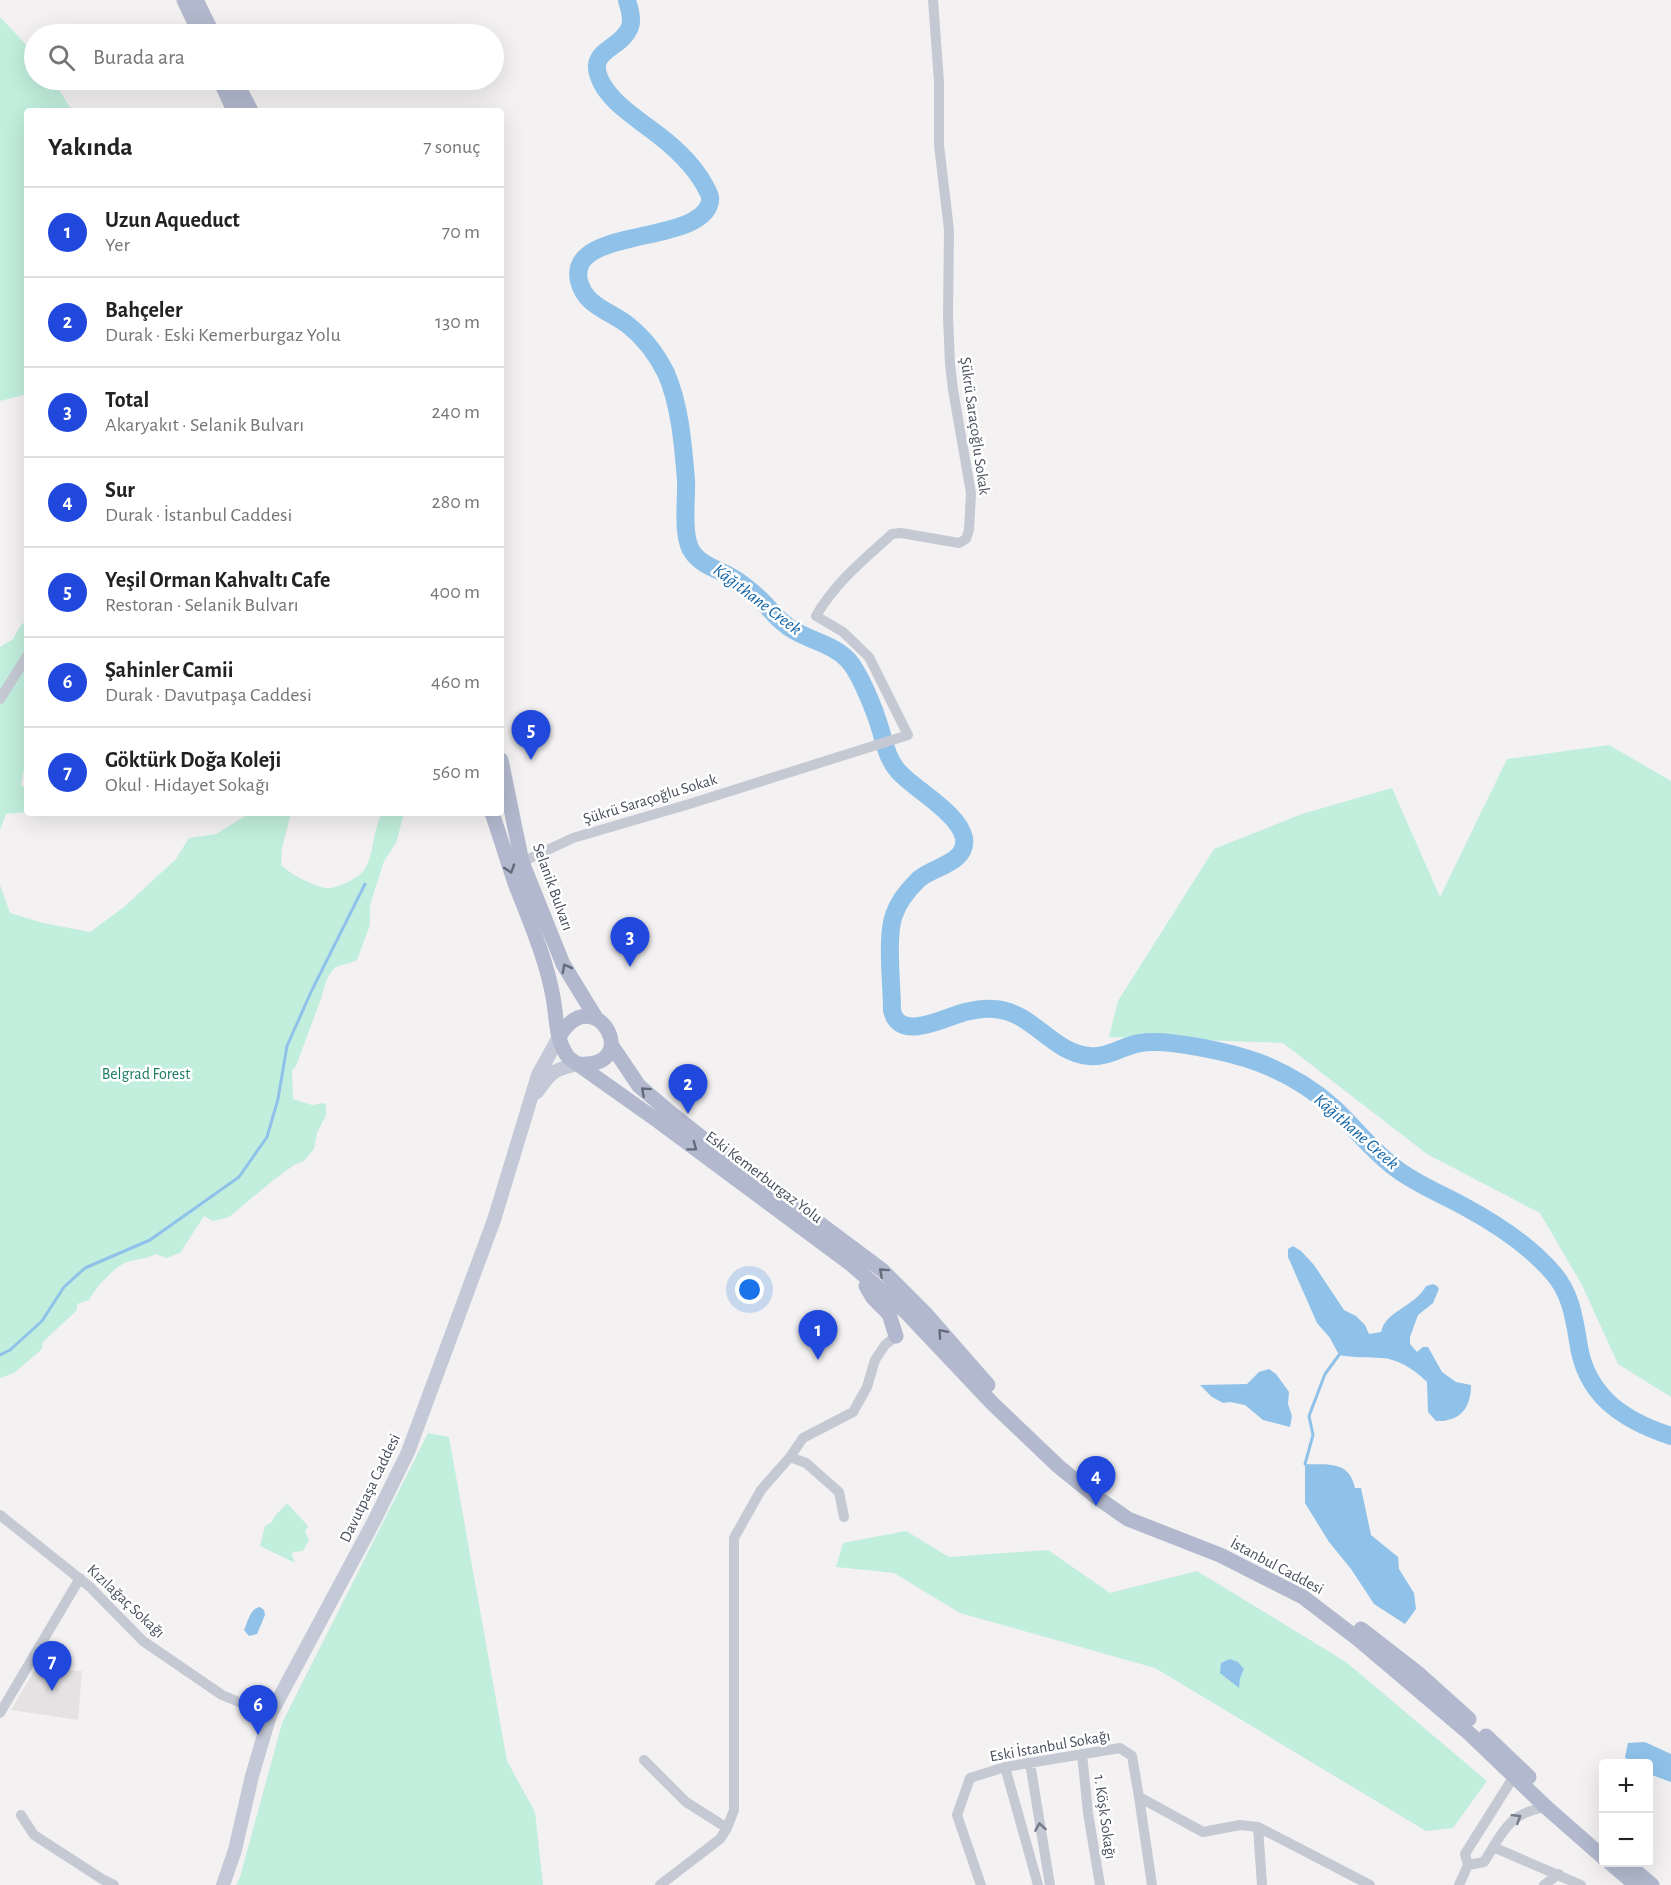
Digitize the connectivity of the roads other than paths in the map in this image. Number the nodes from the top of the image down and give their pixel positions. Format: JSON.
{"nodes":[{"id":1,"x":184,"y":0,"type":"edge"},
{"id":2,"x":196,"y":0,"type":"edge"},
{"id":3,"x":933,"y":0,"type":"edge"},
{"id":4,"x":195,"y":24,"type":"edge"},
{"id":5,"x":208,"y":24,"type":"edge"},
{"id":6,"x":225,"y":90,"type":"edge"},
{"id":7,"x":240,"y":90,"type":"edge"},
{"id":8,"x":233,"y":108,"type":"edge"},
{"id":9,"x":249,"y":108,"type":"edge"},
{"id":10,"x":24,"y":661,"type":"edge"},
{"id":11,"x":0,"y":699,"type":"edge"},
{"id":12,"x":504,"y":775,"type":"edge"},
{"id":13,"x":493,"y":816,"type":"edge"},
{"id":14,"x":522,"y":862,"type":"junction"},
{"id":15,"x":596,"y":1018,"type":"junction"},
{"id":16,"x":559,"y":1037,"type":"junction"},
{"id":17,"x":612,"y":1046,"type":"junction"},
{"id":18,"x":577,"y":1064,"type":"junction"},
{"id":19,"x":532,"y":1098,"type":"junction"},
{"id":20,"x":852,"y":1265,"type":"junction"},
{"id":21,"x":918,"y":1315,"type":"junction"},
{"id":22,"x":921,"y":1329,"type":"junction"},
{"id":23,"x":896,"y":1336,"type":"junction"},
{"id":24,"x":790,"y":1457,"type":"junction"},
{"id":25,"x":0,"y":1515,"type":"edge"},
{"id":26,"x":844,"y":1517,"type":"dead end"},
{"id":27,"x":80,"y":1578,"type":"junction"},
{"id":28,"x":1317,"y":1602,"type":"junction"},
{"id":29,"x":0,"y":1713,"type":"edge"},
{"id":30,"x":270,"y":1715,"type":"junction"},
{"id":31,"x":1082,"y":1754,"type":"junction"},
{"id":32,"x":644,"y":1760,"type":"dead end"},
{"id":33,"x":1030,"y":1763,"type":"junction"},
{"id":34,"x":1005,"y":1767,"type":"junction"},
{"id":35,"x":1519,"y":1774,"type":"junction"},
{"id":36,"x":1138,"y":1797,"type":"junction"},
{"id":37,"x":1546,"y":1807,"type":"junction"},
{"id":38,"x":21,"y":1815,"type":"dead end"},
{"id":39,"x":1258,"y":1827,"type":"junction"},
{"id":40,"x":728,"y":1828,"type":"junction"},
{"id":41,"x":1599,"y":1840,"type":"edge"},
{"id":42,"x":1493,"y":1847,"type":"junction"},
{"id":43,"x":1599,"y":1853,"type":"edge"},
{"id":44,"x":1468,"y":1865,"type":"junction"},
{"id":45,"x":1614,"y":1867,"type":"edge"},
{"id":46,"x":1630,"y":1867,"type":"edge"},
{"id":47,"x":1559,"y":1874,"type":"junction"},
{"id":48,"x":114,"y":1885,"type":"edge"},
{"id":49,"x":223,"y":1885,"type":"edge"},
{"id":50,"x":660,"y":1885,"type":"edge"},
{"id":51,"x":981,"y":1885,"type":"edge"},
{"id":52,"x":1038,"y":1885,"type":"edge"},
{"id":53,"x":1050,"y":1885,"type":"edge"},
{"id":54,"x":1100,"y":1885,"type":"edge"},
{"id":55,"x":1152,"y":1885,"type":"edge"},
{"id":56,"x":1262,"y":1885,"type":"edge"},
{"id":57,"x":1370,"y":1885,"type":"edge"},
{"id":58,"x":1459,"y":1885,"type":"edge"},
{"id":59,"x":1544,"y":1885,"type":"edge"},
{"id":60,"x":1581,"y":1885,"type":"edge"},
{"id":61,"x":1636,"y":1885,"type":"edge"},
{"id":62,"x":1652,"y":1885,"type":"edge"}],
"edges":[{"from":1,"to":4,"type":"main road"},
{"from":2,"to":5,"type":"main road"},
{"from":3,"to":14,"type":"street","name":"Şükrü Saraçoğlu Sokak"},
{"from":6,"to":8,"type":"main road"},
{"from":7,"to":9,"type":"main road"},
{"from":10,"to":11,"type":"street"},
{"from":12,"to":14,"type":"main road","name":"Selanik Bulvarı"},
{"from":13,"to":16,"type":"main road","name":"Selanik Bulvarı","one_way":true},
{"from":15,"to":14,"type":"main road","name":"Selanik Bulvarı","one_way":true},
{"from":15,"to":16,"type":"main road"},
{"from":15,"to":17,"type":"main road"},
{"from":16,"to":18,"type":"main road"},
{"from":16,"to":19,"type":"street","name":"Davutpaşa Caddesi"},
{"from":17,"to":18,"type":"main road"},
{"from":21,"to":17,"type":"main road","name":"Eski Kemerburgaz Yolu","one_way":true},
{"from":18,"to":19,"type":"street"},
{"from":18,"to":20,"type":"main road","name":"Eski Kemerburgaz Yolu","one_way":true},
{"from":19,"to":30,"type":"street","name":"Davutpaşa Caddesi"},
{"from":20,"to":21,"type":"main road","name":"Eski Kemerburgaz Yolu"},
{"from":20,"to":23,"type":"main road"},
{"from":21,"to":22,"type":"main road"},
{"from":21,"to":23,"type":"main road"},
{"from":28,"to":21,"type":"main road","name":"İstanbul Caddesi","one_way":true},
{"from":22,"to":23,"type":"main road"},
{"from":22,"to":28,"type":"main road","name":"İstanbul Caddesi"},
{"from":23,"to":24,"type":"street"},
{"from":24,"to":26,"type":"street"},
{"from":24,"to":40,"type":"street"},
{"from":25,"to":27,"type":"street","name":"Kızılağaç Sokağı"},
{"from":27,"to":29,"type":"street"},
{"from":27,"to":30,"type":"street","name":"Kızılağaç Sokağı"},
{"from":28,"to":35,"type":"main road","name":"İstanbul Caddesi"},
{"from":30,"to":49,"type":"street","name":"Davutpaşa Caddesi"},
{"from":31,"to":33,"type":"street","name":"Eski İstanbul Sokağı"},
{"from":31,"to":36,"type":"street","name":"Eski İstanbul Sokağı"},
{"from":31,"to":54,"type":"street","name":"1. Köşk Sokağı"},
{"from":32,"to":40,"type":"street"},
{"from":33,"to":34,"type":"street","name":"Eski İstanbul Sokağı"},
{"from":53,"to":33,"type":"street","one_way":true},
{"from":34,"to":51,"type":"street","name":"Eski İstanbul Sokağı"},
{"from":34,"to":52,"type":"street"},
{"from":35,"to":37,"type":"main road","name":"İstanbul Caddesi"},
{"from":35,"to":41,"type":"main road","name":"İstanbul Caddesi"},
{"from":35,"to":44,"type":"street"},
{"from":36,"to":39,"type":"street"},
{"from":36,"to":55,"type":"street","name":"Eski İstanbul Sokağı"},
{"from":42,"to":37,"type":"street","one_way":true},
{"from":37,"to":43,"type":"main road","name":"İstanbul Caddesi"},
{"from":38,"to":48,"type":"street"},
{"from":39,"to":56,"type":"street"},
{"from":39,"to":57,"type":"street"},
{"from":40,"to":50,"type":"street"},
{"from":42,"to":44,"type":"street"},
{"from":42,"to":47,"type":"street"},
{"from":44,"to":58,"type":"street"},
{"from":45,"to":61,"type":"main road"},
{"from":46,"to":62,"type":"main road"},
{"from":47,"to":59,"type":"street"},
{"from":47,"to":60,"type":"street"}]}
